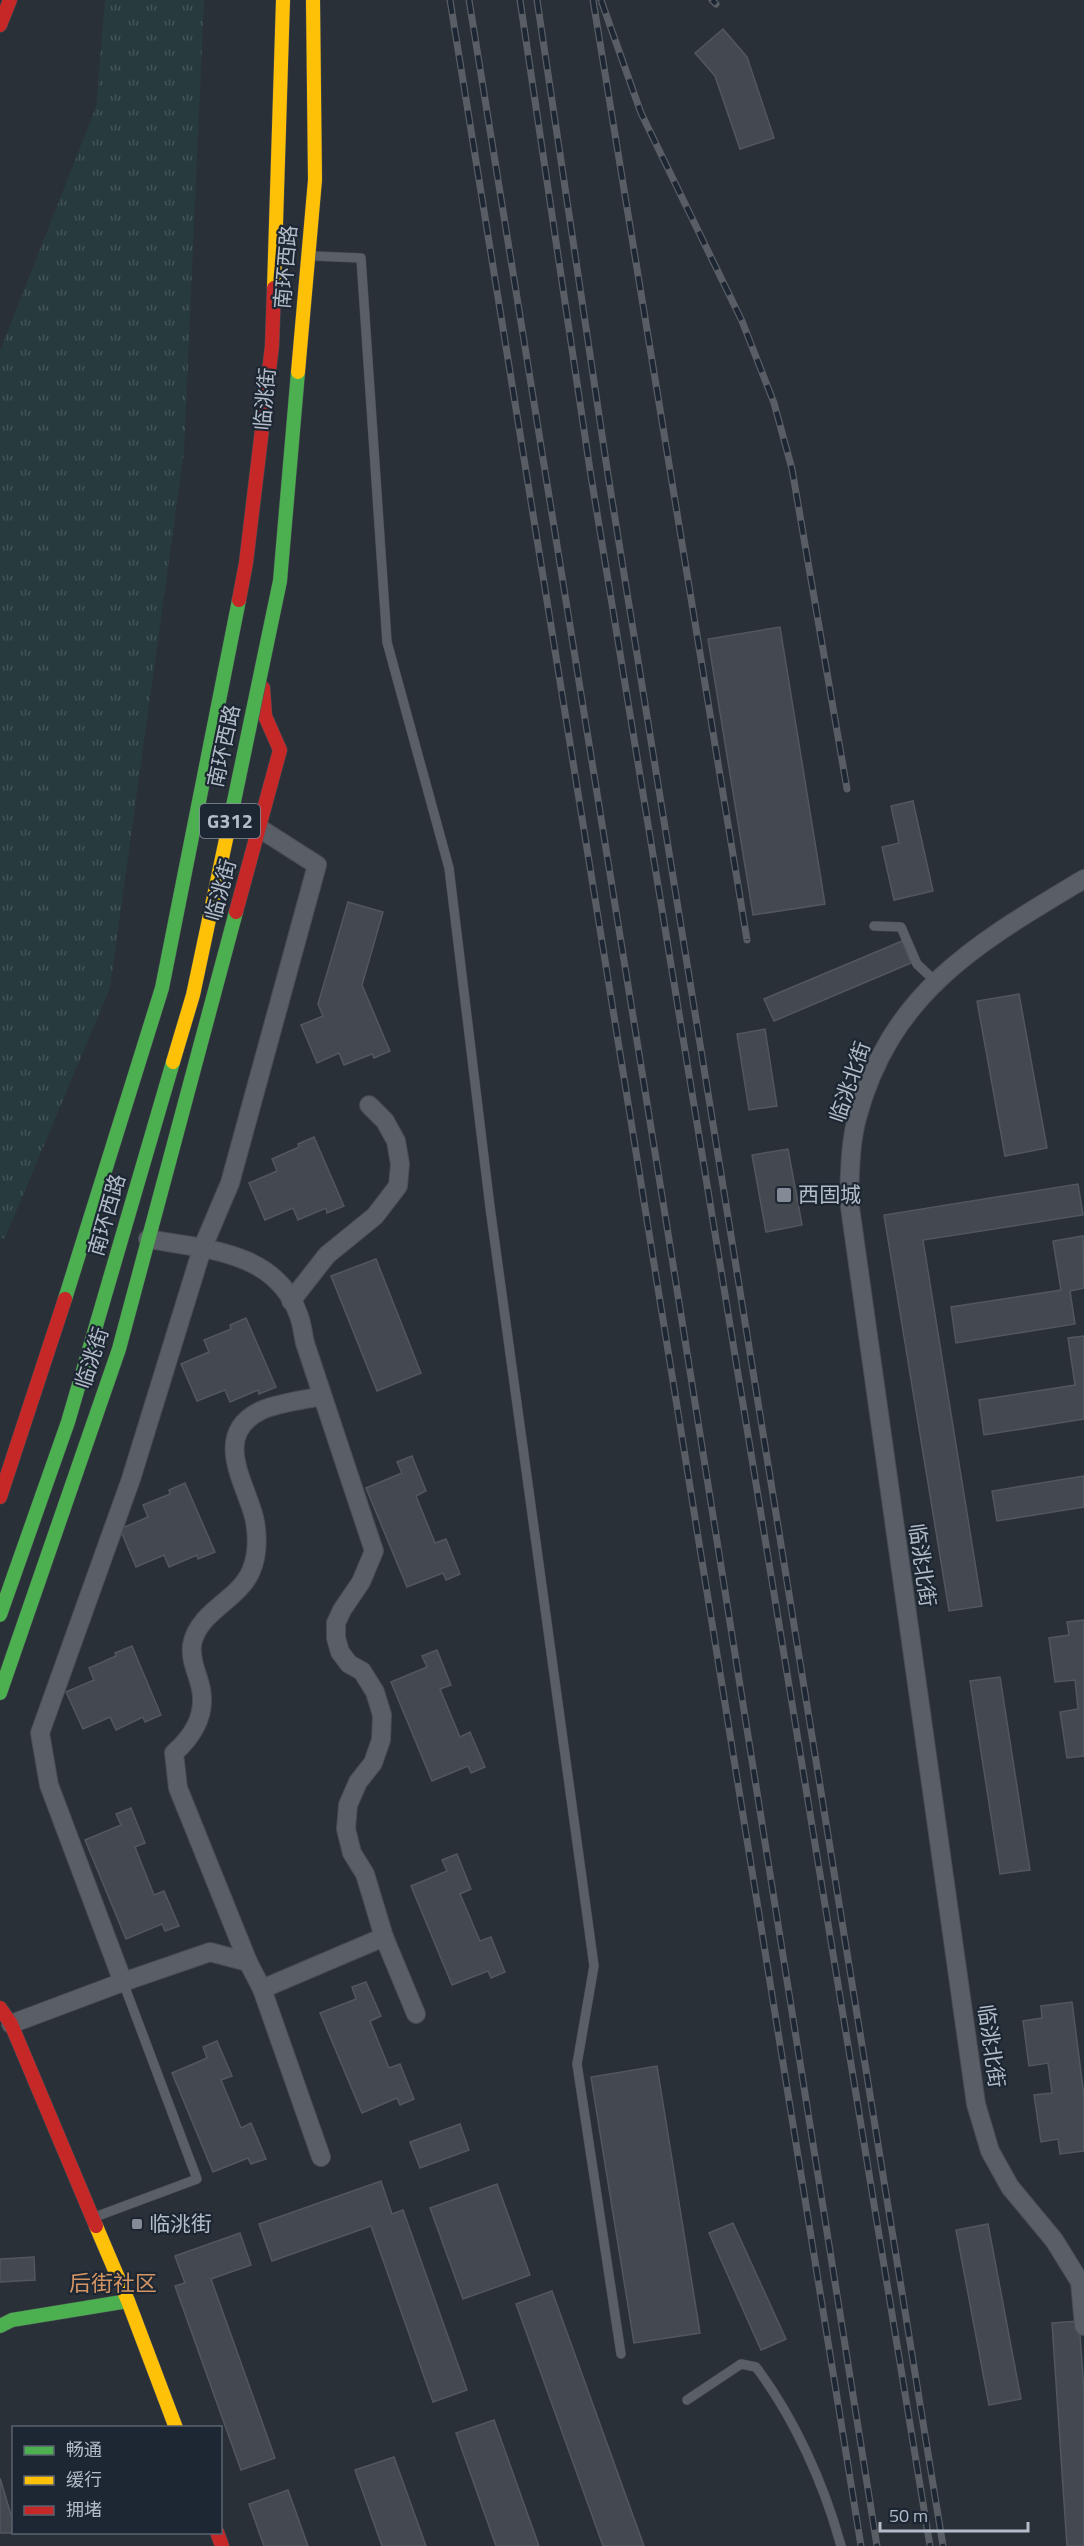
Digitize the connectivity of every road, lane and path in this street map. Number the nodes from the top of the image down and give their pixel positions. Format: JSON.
{"nodes":[{"id":1,"x":10,"y":0,"type":"edge"},
{"id":2,"x":283,"y":0,"type":"edge"},
{"id":3,"x":308,"y":0,"type":"edge"},
{"id":4,"x":313,"y":0,"type":"edge"},
{"id":5,"x":0,"y":25,"type":"edge"},
{"id":6,"x":299,"y":256,"type":"junction"},
{"id":7,"x":259,"y":828,"type":"junction"},
{"id":8,"x":1084,"y":879,"type":"edge"},
{"id":9,"x":874,"y":926,"type":"dead end"},
{"id":10,"x":936,"y":982,"type":"junction"},
{"id":11,"x":369,"y":1105,"type":"dead end"},
{"id":12,"x":148,"y":1239,"type":"junction"},
{"id":13,"x":202,"y":1249,"type":"junction"},
{"id":14,"x":291,"y":1301,"type":"junction"},
{"id":15,"x":322,"y":1396,"type":"junction"},
{"id":16,"x":0,"y":1497,"type":"edge"},
{"id":17,"x":0,"y":1614,"type":"edge"},
{"id":18,"x":0,"y":1693,"type":"edge"},
{"id":19,"x":384,"y":1937,"type":"junction"},
{"id":20,"x":248,"y":1962,"type":"junction"},
{"id":21,"x":123,"y":1982,"type":"junction"},
{"id":22,"x":262,"y":1989,"type":"junction"},
{"id":23,"x":0,"y":2008,"type":"edge"},
{"id":24,"x":416,"y":2014,"type":"dead end"},
{"id":25,"x":11,"y":2024,"type":"junction"},
{"id":26,"x":321,"y":2157,"type":"dead end"},
{"id":27,"x":93,"y":2218,"type":"junction"},
{"id":28,"x":1082,"y":2282,"type":"edge"},
{"id":29,"x":128,"y":2301,"type":"junction"},
{"id":30,"x":0,"y":2326,"type":"edge"},
{"id":31,"x":1084,"y":2326,"type":"edge"},
{"id":32,"x":621,"y":2354,"type":"dead end"},
{"id":33,"x":687,"y":2400,"type":"dead end"},
{"id":34,"x":176,"y":2426,"type":"edge"},
{"id":35,"x":841,"y":2546,"type":"edge"}],
"edges":[{"from":1,"to":5,"type":"main road"},
{"from":2,"to":16,"type":"main road","name":"南环西路","number":"G312"},
{"from":3,"to":6,"type":"main road","name":"临洮街"},
{"from":4,"to":17,"type":"main road","name":"南环西路","number":"G312","bridge":true},
{"from":6,"to":7,"type":"main road","name":"临洮街"},
{"from":6,"to":32,"type":"lane"},
{"from":7,"to":12,"type":"main road","name":"临洮街"},
{"from":7,"to":13,"type":"street"},
{"from":8,"to":10,"type":"street","name":"临洮北街"},
{"from":9,"to":10,"type":"lane"},
{"from":10,"to":28,"type":"street","name":"临洮北街"},
{"from":11,"to":14,"type":"street"},
{"from":12,"to":13,"type":"street"},
{"from":12,"to":18,"type":"main road","name":"临洮街"},
{"from":13,"to":14,"type":"street"},
{"from":13,"to":21,"type":"street"},
{"from":14,"to":15,"type":"street"},
{"from":15,"to":19,"type":"street"},
{"from":15,"to":20,"type":"street"},
{"from":19,"to":22,"type":"street"},
{"from":19,"to":24,"type":"street"},
{"from":20,"to":21,"type":"street"},
{"from":20,"to":22,"type":"street"},
{"from":21,"to":25,"type":"street"},
{"from":21,"to":27,"type":"lane"},
{"from":22,"to":26,"type":"street"},
{"from":23,"to":25,"type":"main road"},
{"from":25,"to":27,"type":"main road"},
{"from":27,"to":29,"type":"main road"},
{"from":28,"to":31,"type":"street","name":"临洮北街"},
{"from":29,"to":30,"type":"main road"},
{"from":29,"to":34,"type":"main road"},
{"from":33,"to":35,"type":"lane"}]}
